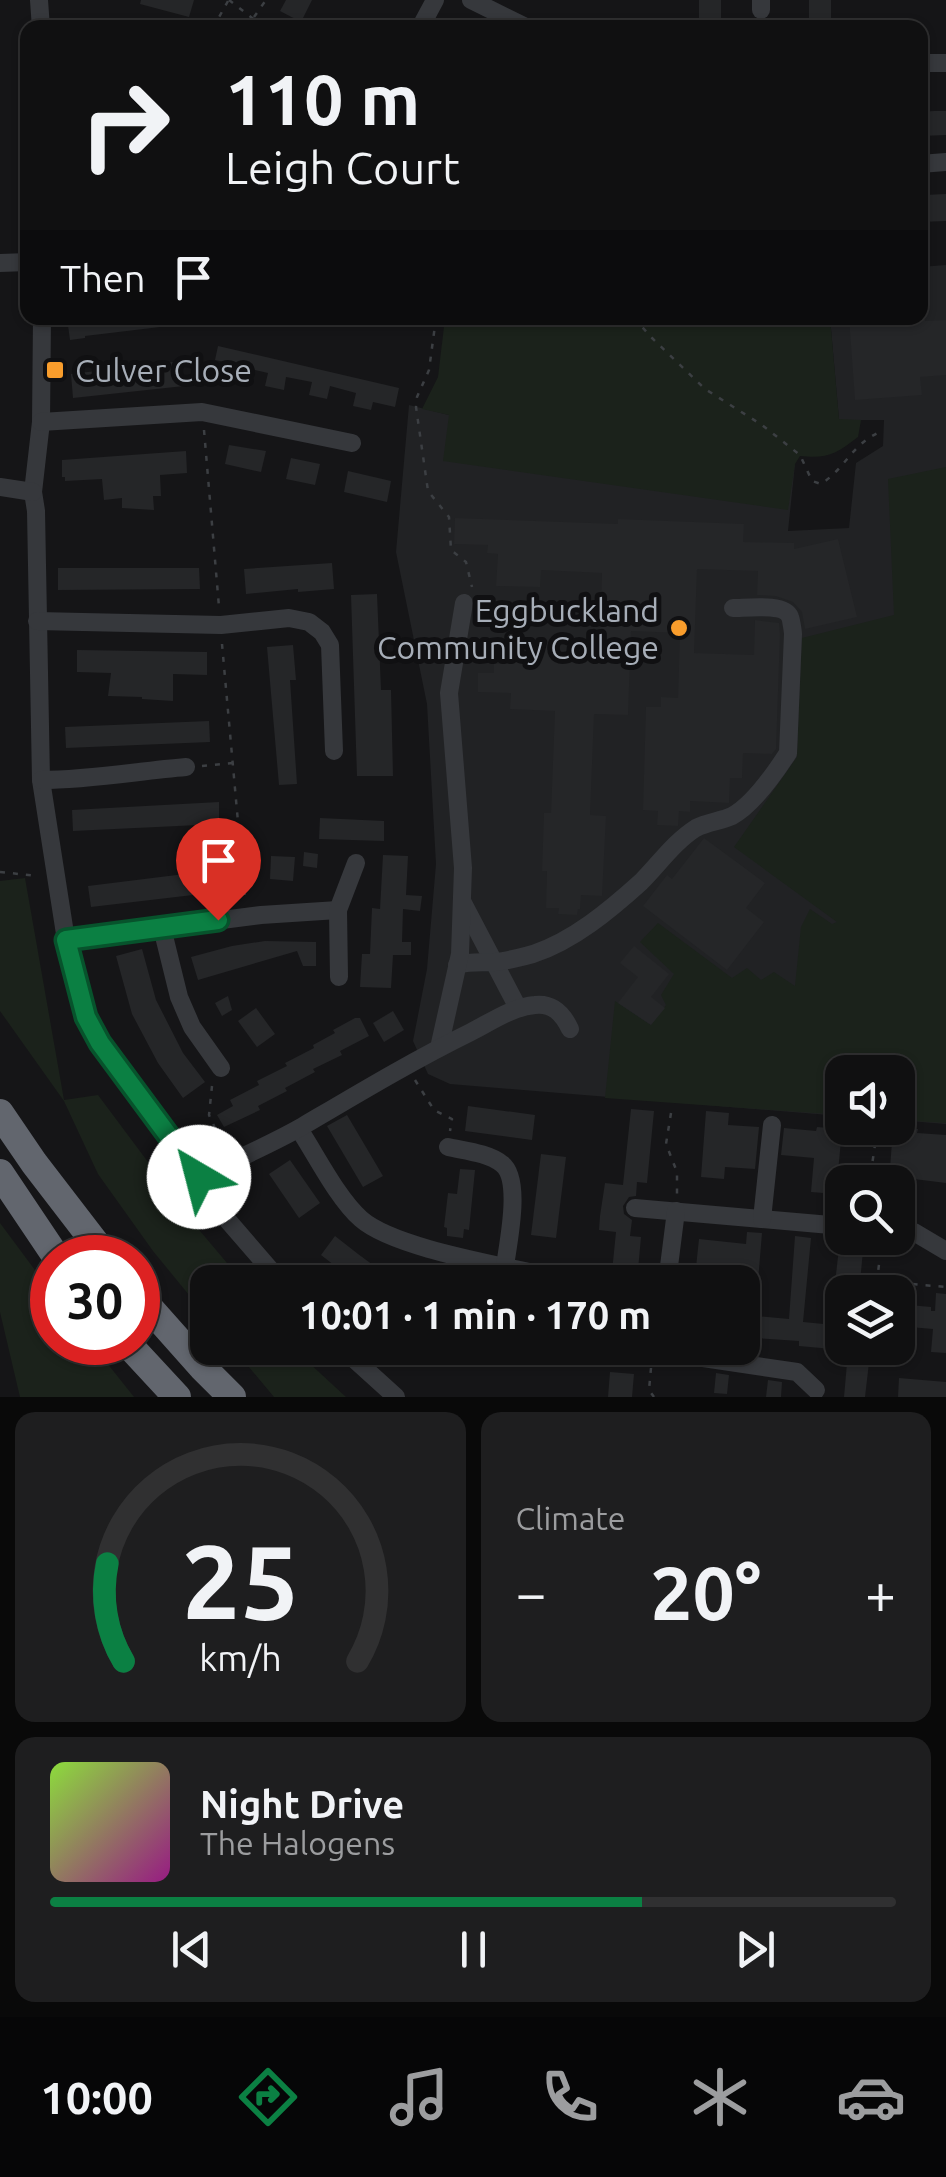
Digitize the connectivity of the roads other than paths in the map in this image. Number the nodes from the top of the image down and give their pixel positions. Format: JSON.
{"nodes":[{"id":1,"x":471,"y":0,"type":"edge"},
{"id":2,"x":512,"y":20,"type":"edge"},
{"id":3,"x":42,"y":325,"type":"edge"},
{"id":4,"x":42,"y":422,"type":"junction"},
{"id":5,"x":352,"y":443,"type":"dead end"},
{"id":6,"x":0,"y":487,"type":"edge"},
{"id":7,"x":34,"y":492,"type":"junction"},
{"id":8,"x":464,"y":603,"type":"road end"},
{"id":9,"x":733,"y":608,"type":"dead end"},
{"id":10,"x":37,"y":621,"type":"junction"},
{"id":11,"x":334,"y":751,"type":"dead end"},
{"id":12,"x":186,"y":767,"type":"road end"},
{"id":13,"x":41,"y":780,"type":"junction"},
{"id":14,"x":356,"y":864,"type":"dead end"},
{"id":15,"x":462,"y":902,"type":"junction"},
{"id":16,"x":338,"y":910,"type":"junction"},
{"id":17,"x":162,"y":928,"type":"junction"},
{"id":18,"x":66,"y":940,"type":"junction"},
{"id":19,"x":494,"y":962,"type":"junction"},
{"id":20,"x":457,"y":964,"type":"junction"},
{"id":21,"x":338,"y":977,"type":"dead end"},
{"id":22,"x":518,"y":1008,"type":"junction"},
{"id":23,"x":570,"y":1029,"type":"dead end"},
{"id":24,"x":440,"y":1048,"type":"junction"},
{"id":25,"x":222,"y":1068,"type":"road end"},
{"id":26,"x":0,"y":1113,"type":"edge"},
{"id":27,"x":772,"y":1125,"type":"dead end"},
{"id":28,"x":299,"y":1129,"type":"junction"},
{"id":29,"x":448,"y":1147,"type":"road end"},
{"id":30,"x":0,"y":1173,"type":"edge"},
{"id":31,"x":199,"y":1177,"type":"junction"},
{"id":32,"x":635,"y":1208,"type":"dead end"},
{"id":33,"x":676,"y":1211,"type":"junction"},
{"id":34,"x":762,"y":1219,"type":"junction"},
{"id":35,"x":825,"y":1225,"type":"edge"},
{"id":36,"x":915,"y":1233,"type":"edge"},
{"id":37,"x":41,"y":1235,"type":"edge"},
{"id":38,"x":89,"y":1235,"type":"edge"},
{"id":39,"x":946,"y":1252,"type":"edge"},
{"id":40,"x":266,"y":1265,"type":"edge"},
{"id":41,"x":502,"y":1265,"type":"edge"},
{"id":42,"x":506,"y":1265,"type":"edge"},
{"id":43,"x":670,"y":1265,"type":"edge"},
{"id":44,"x":160,"y":1320,"type":"edge"},
{"id":45,"x":147,"y":1365,"type":"edge"},
{"id":46,"x":361,"y":1365,"type":"edge"},
{"id":47,"x":755,"y":1365,"type":"edge"},
{"id":48,"x":816,"y":1390,"type":"dead end"},
{"id":49,"x":177,"y":1397,"type":"edge"},
{"id":50,"x":232,"y":1397,"type":"edge"},
{"id":51,"x":396,"y":1397,"type":"edge"}],
"edges":[{"from":1,"to":2,"type":"street"},
{"from":3,"to":4,"type":"street"},
{"from":4,"to":5,"type":"street"},
{"from":4,"to":7,"type":"street"},
{"from":6,"to":7,"type":"street"},
{"from":7,"to":10,"type":"street"},
{"from":8,"to":15,"type":"street"},
{"from":9,"to":19,"type":"street"},
{"from":10,"to":11,"type":"street"},
{"from":10,"to":13,"type":"street"},
{"from":12,"to":13,"type":"street"},
{"from":13,"to":18,"type":"street"},
{"from":14,"to":16,"type":"street"},
{"from":15,"to":19,"type":"street"},
{"from":15,"to":20,"type":"street"},
{"from":16,"to":17,"type":"street"},
{"from":16,"to":21,"type":"street"},
{"from":17,"to":18,"type":"street"},
{"from":17,"to":25,"type":"street"},
{"from":18,"to":31,"type":"street"},
{"from":19,"to":20,"type":"street"},
{"from":19,"to":22,"type":"street"},
{"from":20,"to":24,"type":"street"},
{"from":22,"to":23,"type":"street"},
{"from":22,"to":24,"type":"street"},
{"from":24,"to":28,"type":"street"},
{"from":26,"to":38,"type":"highway"},
{"from":27,"to":34,"type":"street"},
{"from":28,"to":31,"type":"street"},
{"from":28,"to":41,"type":"street"},
{"from":29,"to":42,"type":"street"},
{"from":30,"to":37,"type":"highway"},
{"from":31,"to":40,"type":"street"},
{"from":32,"to":33,"type":"street"},
{"from":33,"to":34,"type":"street"},
{"from":33,"to":43,"type":"street"},
{"from":34,"to":35,"type":"street"},
{"from":36,"to":39,"type":"street"},
{"from":44,"to":50,"type":"highway"},
{"from":45,"to":49,"type":"highway"},
{"from":46,"to":51,"type":"street"},
{"from":47,"to":48,"type":"street"}]}
